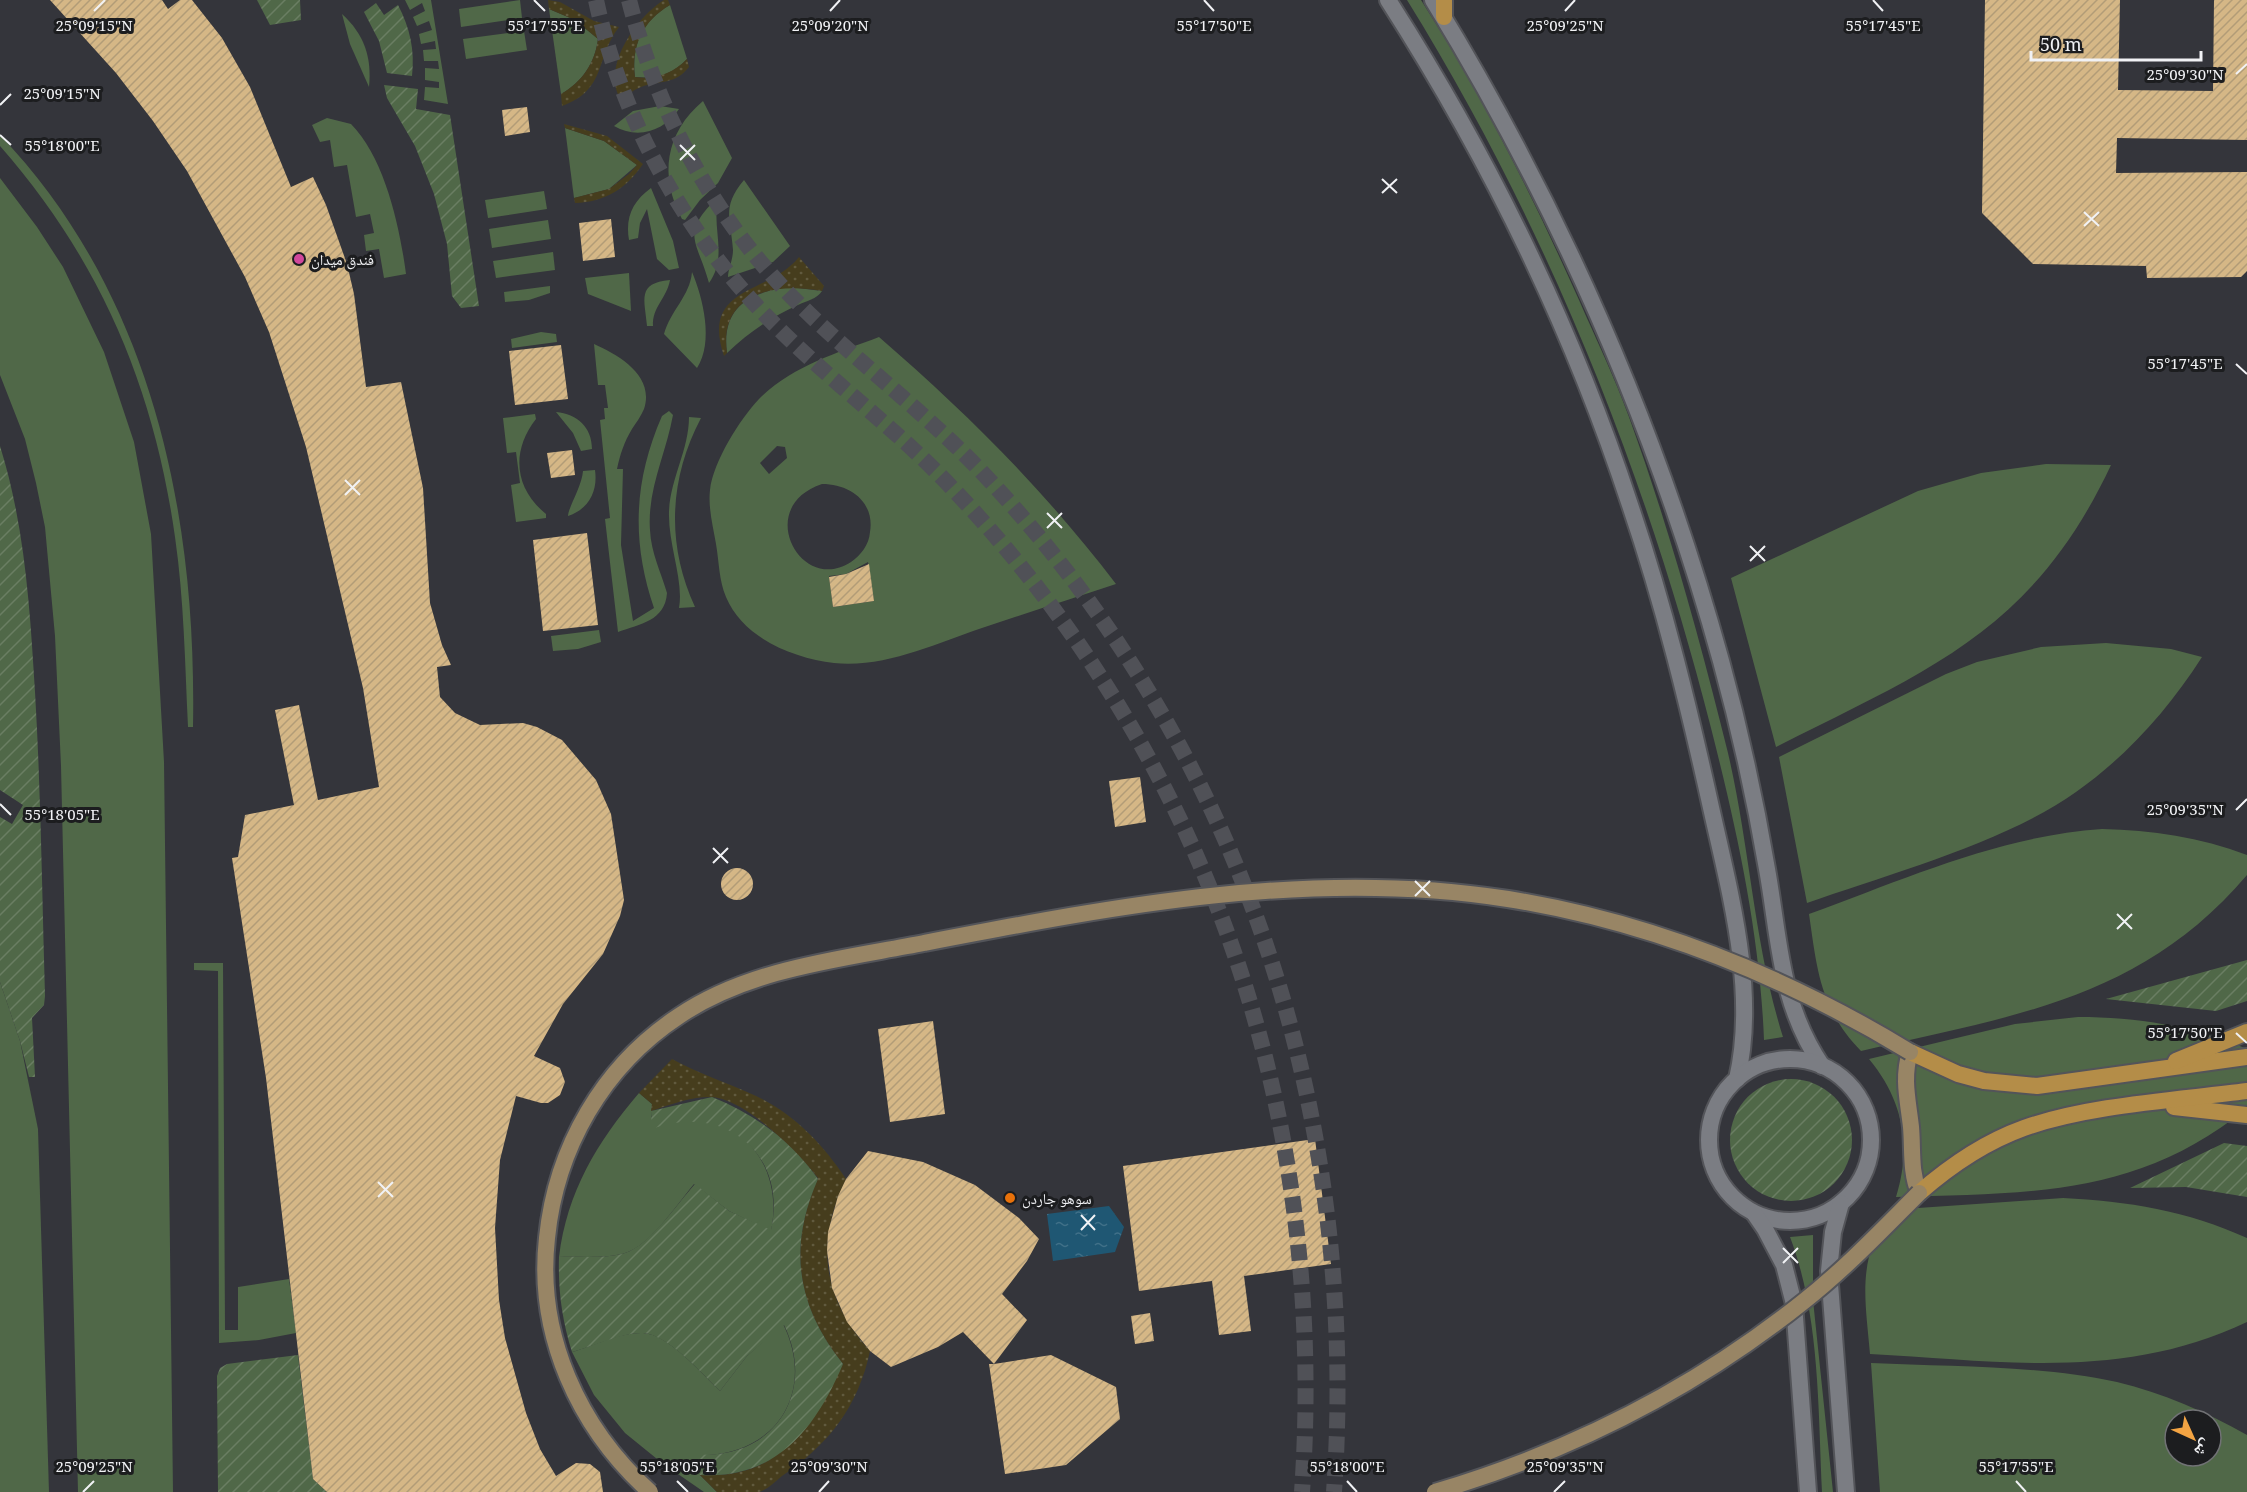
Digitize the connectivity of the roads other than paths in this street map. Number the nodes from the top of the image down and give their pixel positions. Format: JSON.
{"nodes":[{"id":1,"x":1433,"y":0,"type":"edge"},
{"id":2,"x":1444,"y":0,"type":"edge"},
{"id":3,"x":1388,"y":1,"type":"edge"},
{"id":4,"x":1444,"y":17,"type":"junction"},
{"id":5,"x":2247,"y":1032,"type":"edge"},
{"id":6,"x":1910,"y":1052,"type":"junction"},
{"id":7,"x":2247,"y":1057,"type":"edge"},
{"id":8,"x":1822,"y":1066,"type":"junction"},
{"id":9,"x":2151,"y":1071,"type":"junction"},
{"id":10,"x":1737,"y":1080,"type":"junction"},
{"id":11,"x":2247,"y":1091,"type":"edge"},
{"id":12,"x":2149,"y":1104,"type":"junction"},
{"id":13,"x":2247,"y":1115,"type":"edge"},
{"id":14,"x":1919,"y":1193,"type":"junction"},
{"id":15,"x":1841,"y":1203,"type":"junction"},
{"id":16,"x":1754,"y":1213,"type":"junction"},
{"id":17,"x":650,"y":1492,"type":"edge"},
{"id":18,"x":1435,"y":1492,"type":"edge"},
{"id":19,"x":1808,"y":1492,"type":"edge"},
{"id":20,"x":1846,"y":1492,"type":"edge"}],
"edges":[{"from":1,"to":4,"type":"street"},
{"from":2,"to":4,"type":"main road"},
{"from":3,"to":10,"type":"street"},
{"from":4,"to":8,"type":"street"},
{"from":5,"to":9,"type":"main road"},
{"from":6,"to":9,"type":"main road"},
{"from":6,"to":14,"type":"main road"},
{"from":6,"to":17,"type":"main road","bridge":true},
{"from":7,"to":9,"type":"main road"},
{"from":8,"to":10,"type":"street"},
{"from":8,"to":15,"type":"street"},
{"from":10,"to":16,"type":"street"},
{"from":11,"to":12,"type":"main road"},
{"from":12,"to":13,"type":"main road"},
{"from":12,"to":14,"type":"main road"},
{"from":14,"to":18,"type":"main road","bridge":true},
{"from":15,"to":16,"type":"street"},
{"from":15,"to":20,"type":"street"},
{"from":16,"to":19,"type":"street"}]}
